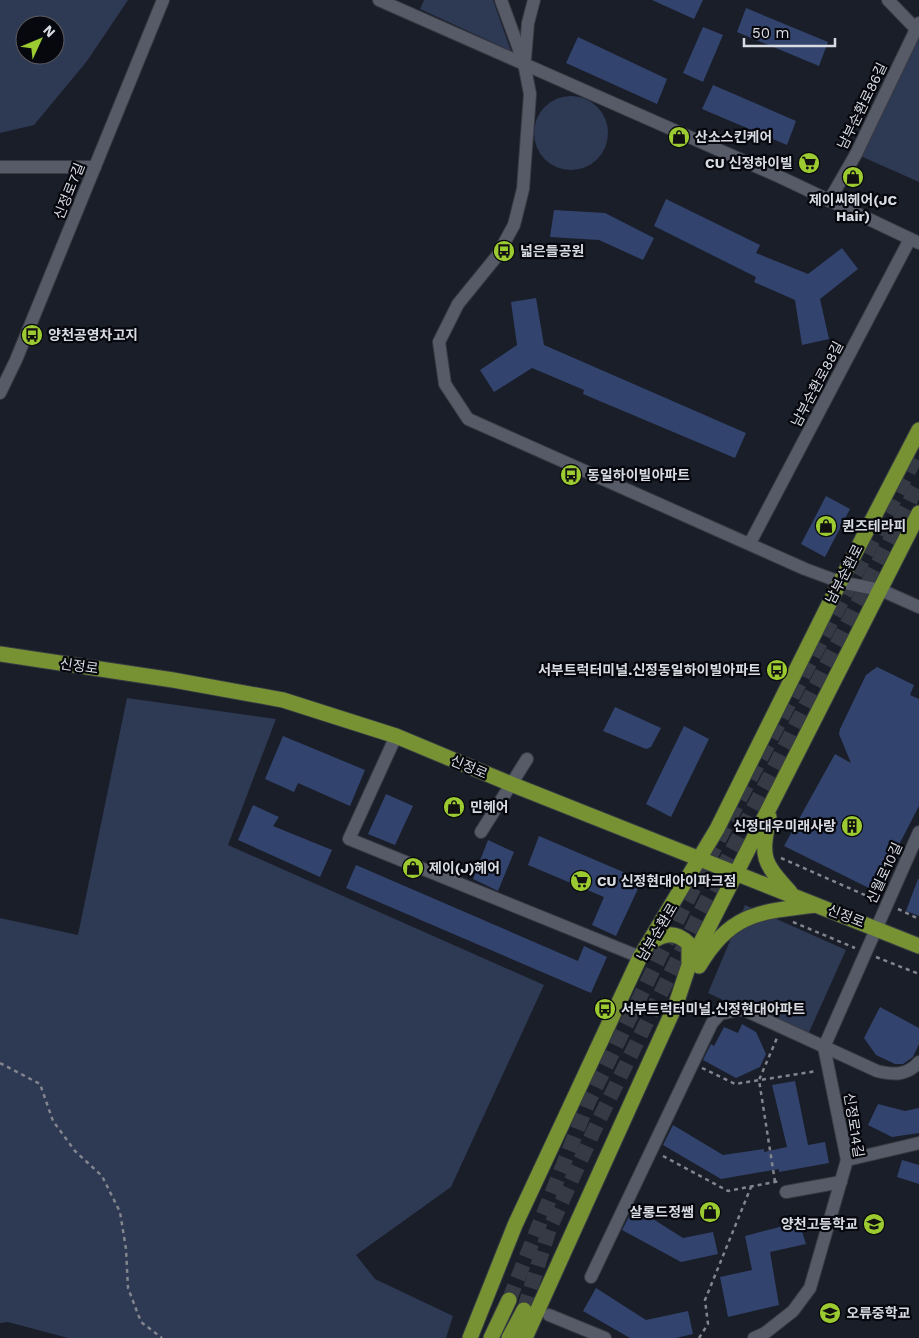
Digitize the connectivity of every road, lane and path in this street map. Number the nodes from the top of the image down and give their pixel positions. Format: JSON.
{"nodes":[{"id":1,"x":163,"y":0,"type":"edge"},
{"id":2,"x":379,"y":0,"type":"edge"},
{"id":3,"x":501,"y":0,"type":"edge"},
{"id":4,"x":534,"y":0,"type":"edge"},
{"id":5,"x":888,"y":0,"type":"edge"},
{"id":6,"x":918,"y":26,"type":"edge"},
{"id":7,"x":524,"y":64,"type":"junction"},
{"id":8,"x":0,"y":167,"type":"edge"},
{"id":9,"x":95,"y":167,"type":"junction"},
{"id":10,"x":829,"y":201,"type":"junction"},
{"id":11,"x":914,"y":241,"type":"edge"},
{"id":12,"x":0,"y":393,"type":"edge"},
{"id":13,"x":919,"y":430,"type":"edge"},
{"id":14,"x":919,"y":513,"type":"edge"},
{"id":15,"x":750,"y":543,"type":"junction"},
{"id":16,"x":840,"y":582,"type":"junction"},
{"id":17,"x":881,"y":590,"type":"junction"},
{"id":18,"x":919,"y":607,"type":"edge"},
{"id":19,"x":0,"y":654,"type":"edge"},
{"id":20,"x":396,"y":736,"type":"junction"},
{"id":21,"x":527,"y":759,"type":"dead end"},
{"id":22,"x":511,"y":784,"type":"junction"},
{"id":23,"x":772,"y":801,"type":"junction"},
{"id":24,"x":481,"y":832,"type":"dead end"},
{"id":25,"x":919,"y":832,"type":"edge"},
{"id":26,"x":778,"y":850,"type":"dead end"},
{"id":27,"x":699,"y":859,"type":"junction"},
{"id":28,"x":736,"y":874,"type":"junction"},
{"id":29,"x":793,"y":895,"type":"junction"},
{"id":30,"x":818,"y":904,"type":"junction"},
{"id":31,"x":886,"y":904,"type":"junction"},
{"id":32,"x":919,"y":919,"type":"edge"},
{"id":33,"x":792,"y":922,"type":"dead end"},
{"id":34,"x":876,"y":927,"type":"junction"},
{"id":35,"x":649,"y":943,"type":"junction"},
{"id":36,"x":919,"y":946,"type":"edge"},
{"id":37,"x":865,"y":952,"type":"junction"},
{"id":38,"x":640,"y":957,"type":"junction"},
{"id":39,"x":688,"y":968,"type":"junction"},
{"id":40,"x":919,"y":974,"type":"edge"},
{"id":41,"x":676,"y":1004,"type":"junction"},
{"id":42,"x":782,"y":1027,"type":"junction"},
{"id":43,"x":824,"y":1047,"type":"junction"},
{"id":44,"x":919,"y":1062,"type":"edge"},
{"id":45,"x":0,"y":1064,"type":"edge"},
{"id":46,"x":693,"y":1064,"type":"junction"},
{"id":47,"x":828,"y":1069,"type":"junction"},
{"id":48,"x":759,"y":1080,"type":"junction"},
{"id":49,"x":919,"y":1144,"type":"edge"},
{"id":50,"x":663,"y":1156,"type":"dead end"},
{"id":51,"x":847,"y":1160,"type":"junction"},
{"id":52,"x":775,"y":1182,"type":"junction"},
{"id":53,"x":840,"y":1182,"type":"junction"},
{"id":54,"x":784,"y":1186,"type":"joint"},
{"id":55,"x":751,"y":1187,"type":"junction"},
{"id":56,"x":591,"y":1277,"type":"dead end"},
{"id":57,"x":509,"y":1300,"type":"tunnel mouth"},
{"id":58,"x":524,"y":1310,"type":"tunnel mouth"},
{"id":59,"x":549,"y":1315,"type":"dead end"},
{"id":60,"x":162,"y":1338,"type":"edge"},
{"id":61,"x":470,"y":1338,"type":"edge"},
{"id":62,"x":491,"y":1338,"type":"edge"},
{"id":63,"x":509,"y":1338,"type":"edge"},
{"id":64,"x":524,"y":1338,"type":"edge"},
{"id":65,"x":605,"y":1338,"type":"edge"},
{"id":66,"x":699,"y":1338,"type":"edge"},
{"id":67,"x":754,"y":1338,"type":"edge"}],
"edges":[{"from":1,"to":9,"type":"street","name":"신정로7길"},
{"from":2,"to":7,"type":"street"},
{"from":3,"to":7,"type":"street"},
{"from":4,"to":7,"type":"street"},
{"from":5,"to":6,"type":"street"},
{"from":6,"to":10,"type":"street","name":"남부순환로86길"},
{"from":7,"to":10,"type":"street","name":"남부순환로88길"},
{"from":7,"to":15,"type":"street"},
{"from":8,"to":9,"type":"street"},
{"from":9,"to":12,"type":"street","name":"신정로7길"},
{"from":10,"to":11,"type":"street","name":"남부순환로88길"},
{"from":11,"to":15,"type":"street","name":"남부순환로88길"},
{"from":13,"to":16,"type":"main road","name":"남부순환로"},
{"from":14,"to":17,"type":"main road"},
{"from":15,"to":16,"type":"street"},
{"from":16,"to":17,"type":"street"},
{"from":16,"to":27,"type":"main road","name":"남부순환로"},
{"from":17,"to":18,"type":"street"},
{"from":17,"to":23,"type":"main road"},
{"from":19,"to":20,"type":"main road","name":"신정로"},
{"from":20,"to":22,"type":"main road","name":"신정로"},
{"from":20,"to":38,"type":"street"},
{"from":21,"to":22,"type":"street"},
{"from":22,"to":24,"type":"street"},
{"from":22,"to":27,"type":"main road","name":"신정로"},
{"from":23,"to":28,"type":"main road"},
{"from":23,"to":29,"type":"main road"},
{"from":25,"to":31,"type":"street","name":"신월로10길"},
{"from":26,"to":31,"type":"path"},
{"from":27,"to":28,"type":"main road","name":"신정로"},
{"from":27,"to":35,"type":"main road","name":"남부순환로"},
{"from":28,"to":29,"type":"main road","name":"신정로"},
{"from":28,"to":39,"type":"main road"},
{"from":29,"to":30,"type":"main road","name":"신정로"},
{"from":30,"to":34,"type":"main road","name":"신정로"},
{"from":30,"to":41,"type":"main road"},
{"from":31,"to":32,"type":"path"},
{"from":31,"to":34,"type":"street","name":"신월로10길"},
{"from":33,"to":37,"type":"path"},
{"from":34,"to":36,"type":"main road","name":"신정로"},
{"from":34,"to":37,"type":"street"},
{"from":35,"to":38,"type":"main road","name":"남부순환로"},
{"from":35,"to":39,"type":"main road"},
{"from":37,"to":40,"type":"path"},
{"from":37,"to":43,"type":"street"},
{"from":38,"to":61,"type":"main road","name":"남부순환로"},
{"from":39,"to":41,"type":"main road"},
{"from":41,"to":64,"type":"main road"},
{"from":42,"to":43,"type":"street"},
{"from":42,"to":46,"type":"street"},
{"from":42,"to":48,"type":"path"},
{"from":43,"to":44,"type":"street"},
{"from":43,"to":47,"type":"street","name":"신정로14길"},
{"from":45,"to":60,"type":"path"},
{"from":46,"to":48,"type":"path"},
{"from":46,"to":56,"type":"street"},
{"from":47,"to":48,"type":"path"},
{"from":47,"to":51,"type":"street","name":"신정로14길"},
{"from":48,"to":52,"type":"path"},
{"from":49,"to":51,"type":"street"},
{"from":50,"to":55,"type":"path"},
{"from":51,"to":53,"type":"street","name":"신정로14길"},
{"from":52,"to":54,"type":"path"},
{"from":52,"to":55,"type":"path"},
{"from":53,"to":54,"type":"street"},
{"from":53,"to":67,"type":"street","name":"신정로14길"},
{"from":55,"to":66,"type":"path"},
{"from":57,"to":62,"type":"main road"},
{"from":58,"to":63,"type":"main road"},
{"from":59,"to":65,"type":"street"}]}
